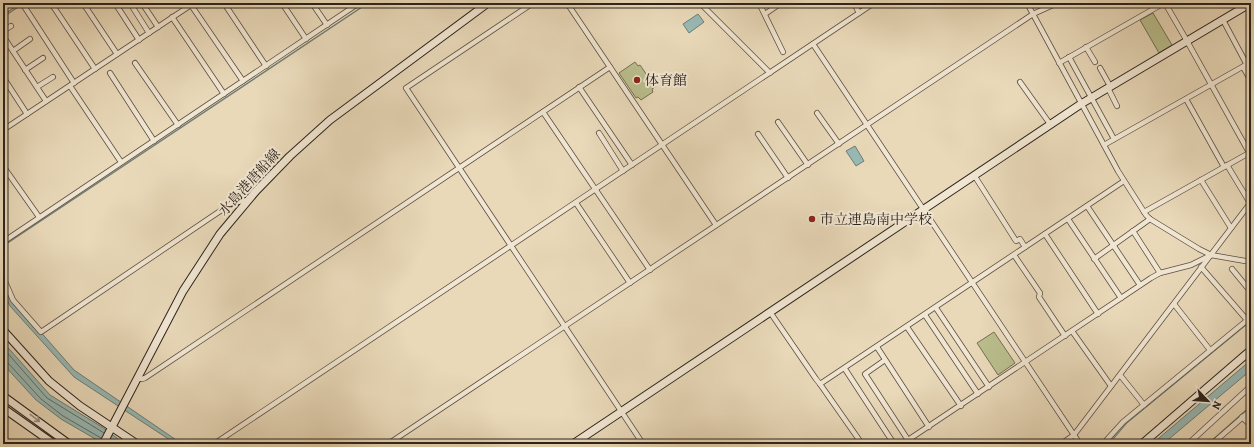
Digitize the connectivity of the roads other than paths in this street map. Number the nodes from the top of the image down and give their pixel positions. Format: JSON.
{"nodes":[{"id":1,"x":16,"y":3,"type":"edge"},
{"id":2,"x":51,"y":3,"type":"edge"},
{"id":3,"x":83,"y":3,"type":"edge"},
{"id":4,"x":114,"y":3,"type":"edge"},
{"id":5,"x":130,"y":3,"type":"edge"},
{"id":6,"x":142,"y":3,"type":"edge"},
{"id":7,"x":224,"y":3,"type":"edge"},
{"id":8,"x":282,"y":3,"type":"edge"},
{"id":9,"x":312,"y":3,"type":"edge"},
{"id":10,"x":349,"y":3,"type":"edge"},
{"id":11,"x":359,"y":3,"type":"edge"},
{"id":12,"x":488,"y":3,"type":"edge"},
{"id":13,"x":533,"y":3,"type":"edge"},
{"id":14,"x":568,"y":3,"type":"edge"},
{"id":15,"x":700,"y":3,"type":"edge"},
{"id":16,"x":759,"y":3,"type":"edge"},
{"id":17,"x":781,"y":3,"type":"edge"},
{"id":18,"x":854,"y":3,"type":"edge"},
{"id":19,"x":874,"y":3,"type":"edge"},
{"id":20,"x":1027,"y":3,"type":"edge"},
{"id":21,"x":1164,"y":3,"type":"edge"},
{"id":22,"x":1251,"y":3,"type":"edge"},
{"id":23,"x":23,"y":4,"type":"edge"},
{"id":24,"x":189,"y":5,"type":"edge"},
{"id":25,"x":1053,"y":5,"type":"dead end"},
{"id":26,"x":352,"y":8,"type":"junction"},
{"id":27,"x":3,"y":12,"type":"edge"},
{"id":28,"x":859,"y":13,"type":"junction"},
{"id":29,"x":764,"y":14,"type":"junction"},
{"id":30,"x":1033,"y":14,"type":"junction"},
{"id":31,"x":172,"y":17,"type":"junction"},
{"id":32,"x":1223,"y":20,"type":"junction"},
{"id":33,"x":327,"y":25,"type":"junction"},
{"id":34,"x":11,"y":26,"type":"dead end"},
{"id":35,"x":158,"y":27,"type":"junction"},
{"id":36,"x":3,"y":31,"type":"edge"},
{"id":37,"x":149,"y":33,"type":"junction"},
{"id":38,"x":3,"y":36,"type":"edge"},
{"id":39,"x":30,"y":39,"type":"dead end"},
{"id":40,"x":306,"y":39,"type":"junction"},
{"id":41,"x":139,"y":40,"type":"junction"},
{"id":42,"x":1187,"y":41,"type":"junction"},
{"id":43,"x":813,"y":44,"type":"junction"},
{"id":44,"x":1086,"y":47,"type":"junction"},
{"id":45,"x":13,"y":51,"type":"junction"},
{"id":46,"x":783,"y":52,"type":"dead end"},
{"id":47,"x":117,"y":54,"type":"junction"},
{"id":48,"x":1069,"y":57,"type":"junction"},
{"id":49,"x":43,"y":58,"type":"dead end"},
{"id":50,"x":1095,"y":62,"type":"dead end"},
{"id":51,"x":135,"y":63,"type":"dead end"},
{"id":52,"x":1059,"y":63,"type":"junction"},
{"id":53,"x":1247,"y":65,"type":"edge"},
{"id":54,"x":266,"y":66,"type":"junction"},
{"id":55,"x":610,"y":67,"type":"junction"},
{"id":56,"x":1100,"y":68,"type":"dead end"},
{"id":57,"x":94,"y":69,"type":"junction"},
{"id":58,"x":26,"y":70,"type":"junction"},
{"id":59,"x":110,"y":73,"type":"dead end"},
{"id":60,"x":770,"y":73,"type":"junction"},
{"id":61,"x":3,"y":77,"type":"edge"},
{"id":62,"x":53,"y":77,"type":"dead end"},
{"id":63,"x":243,"y":81,"type":"junction"},
{"id":64,"x":1251,"y":81,"type":"edge"},
{"id":65,"x":1020,"y":82,"type":"dead end"},
{"id":66,"x":72,"y":84,"type":"junction"},
{"id":67,"x":1212,"y":85,"type":"junction"},
{"id":68,"x":579,"y":87,"type":"junction"},
{"id":69,"x":1109,"y":87,"type":"junction"},
{"id":70,"x":37,"y":88,"type":"junction"},
{"id":71,"x":224,"y":94,"type":"junction"},
{"id":72,"x":1091,"y":98,"type":"junction"},
{"id":73,"x":1186,"y":99,"type":"junction"},
{"id":74,"x":46,"y":101,"type":"junction"},
{"id":75,"x":1081,"y":104,"type":"junction"},
{"id":76,"x":1117,"y":106,"type":"dead end"},
{"id":77,"x":543,"y":112,"type":"junction"},
{"id":78,"x":817,"y":113,"type":"dead end"},
{"id":79,"x":27,"y":114,"type":"junction"},
{"id":80,"x":778,"y":122,"type":"dead end"},
{"id":81,"x":1050,"y":124,"type":"junction"},
{"id":82,"x":178,"y":125,"type":"junction"},
{"id":83,"x":867,"y":125,"type":"junction"},
{"id":84,"x":3,"y":130,"type":"edge"},
{"id":85,"x":599,"y":133,"type":"dead end"},
{"id":86,"x":758,"y":134,"type":"dead end"},
{"id":87,"x":1114,"y":139,"type":"junction"},
{"id":88,"x":154,"y":141,"type":"junction"},
{"id":89,"x":838,"y":144,"type":"junction"},
{"id":90,"x":662,"y":145,"type":"junction"},
{"id":91,"x":1104,"y":145,"type":"junction"},
{"id":92,"x":1250,"y":154,"type":"edge"},
{"id":93,"x":121,"y":162,"type":"junction"},
{"id":94,"x":632,"y":165,"type":"junction"},
{"id":95,"x":808,"y":165,"type":"junction"},
{"id":96,"x":3,"y":166,"type":"edge"},
{"id":97,"x":1226,"y":166,"type":"junction"},
{"id":98,"x":459,"y":168,"type":"junction"},
{"id":99,"x":623,"y":171,"type":"junction"},
{"id":100,"x":974,"y":175,"type":"junction"},
{"id":101,"x":788,"y":178,"type":"junction"},
{"id":102,"x":1201,"y":180,"type":"junction"},
{"id":103,"x":1124,"y":181,"type":"junction"},
{"id":104,"x":596,"y":189,"type":"junction"},
{"id":105,"x":248,"y":200,"type":"junction"},
{"id":106,"x":1251,"y":202,"type":"edge"},
{"id":107,"x":576,"y":203,"type":"junction"},
{"id":108,"x":1087,"y":206,"type":"junction"},
{"id":109,"x":923,"y":209,"type":"junction"},
{"id":110,"x":1144,"y":212,"type":"junction"},
{"id":111,"x":39,"y":217,"type":"junction"},
{"id":112,"x":1068,"y":219,"type":"junction"},
{"id":113,"x":1150,"y":219,"type":"junction"},
{"id":114,"x":716,"y":226,"type":"junction"},
{"id":115,"x":1231,"y":228,"type":"junction"},
{"id":116,"x":1133,"y":231,"type":"junction"},
{"id":117,"x":1045,"y":234,"type":"junction"},
{"id":118,"x":3,"y":242,"type":"edge"},
{"id":119,"x":511,"y":246,"type":"junction"},
{"id":120,"x":1113,"y":246,"type":"junction"},
{"id":121,"x":1025,"y":247,"type":"junction"},
{"id":122,"x":1014,"y":255,"type":"junction"},
{"id":123,"x":1211,"y":255,"type":"junction"},
{"id":124,"x":1094,"y":259,"type":"junction"},
{"id":125,"x":1251,"y":262,"type":"edge"},
{"id":126,"x":1201,"y":267,"type":"junction"},
{"id":127,"x":1232,"y":269,"type":"dead end"},
{"id":128,"x":650,"y":270,"type":"junction"},
{"id":129,"x":1160,"y":273,"type":"junction"},
{"id":130,"x":3,"y":277,"type":"edge"},
{"id":131,"x":630,"y":283,"type":"junction"},
{"id":132,"x":972,"y":283,"type":"junction"},
{"id":133,"x":1140,"y":286,"type":"junction"},
{"id":134,"x":1251,"y":292,"type":"edge"},
{"id":135,"x":1121,"y":298,"type":"junction"},
{"id":136,"x":1174,"y":304,"type":"junction"},
{"id":137,"x":936,"y":308,"type":"junction"},
{"id":138,"x":770,"y":312,"type":"junction"},
{"id":139,"x":1098,"y":314,"type":"junction"},
{"id":140,"x":925,"y":315,"type":"junction"},
{"id":141,"x":1249,"y":319,"type":"edge"},
{"id":142,"x":565,"y":326,"type":"junction"},
{"id":143,"x":907,"y":327,"type":"junction"},
{"id":144,"x":3,"y":330,"type":"edge"},
{"id":145,"x":1072,"y":331,"type":"junction"},
{"id":146,"x":1066,"y":336,"type":"junction"},
{"id":147,"x":877,"y":347,"type":"junction"},
{"id":148,"x":1210,"y":350,"type":"junction"},
{"id":149,"x":1251,"y":350,"type":"edge"},
{"id":150,"x":885,"y":360,"type":"junction"},
{"id":151,"x":1026,"y":362,"type":"junction"},
{"id":152,"x":845,"y":369,"type":"junction"},
{"id":153,"x":1120,"y":375,"type":"junction"},
{"id":154,"x":137,"y":378,"type":"junction"},
{"id":155,"x":820,"y":384,"type":"junction"},
{"id":156,"x":1111,"y":386,"type":"junction"},
{"id":157,"x":1251,"y":386,"type":"edge"},
{"id":158,"x":989,"y":387,"type":"junction"},
{"id":159,"x":978,"y":394,"type":"junction"},
{"id":160,"x":3,"y":396,"type":"edge"},
{"id":161,"x":1144,"y":405,"type":"junction"},
{"id":162,"x":960,"y":406,"type":"junction"},
{"id":163,"x":3,"y":408,"type":"edge"},
{"id":164,"x":1251,"y":410,"type":"edge"},
{"id":165,"x":622,"y":411,"type":"junction"},
{"id":166,"x":1242,"y":417,"type":"junction"},
{"id":167,"x":1251,"y":426,"type":"edge"},
{"id":168,"x":929,"y":427,"type":"junction"},
{"id":169,"x":111,"y":429,"type":"junction"},
{"id":170,"x":1074,"y":435,"type":"junction"},
{"id":171,"x":909,"y":439,"type":"junction"},
{"id":172,"x":54,"y":444,"type":"edge"},
{"id":173,"x":69,"y":444,"type":"edge"},
{"id":174,"x":103,"y":444,"type":"edge"},
{"id":175,"x":137,"y":444,"type":"edge"},
{"id":176,"x":214,"y":444,"type":"edge"},
{"id":177,"x":388,"y":444,"type":"edge"},
{"id":178,"x":573,"y":444,"type":"edge"},
{"id":179,"x":643,"y":444,"type":"edge"},
{"id":180,"x":862,"y":444,"type":"edge"},
{"id":181,"x":894,"y":444,"type":"edge"},
{"id":182,"x":902,"y":444,"type":"edge"},
{"id":183,"x":915,"y":444,"type":"edge"},
{"id":184,"x":1061,"y":444,"type":"edge"},
{"id":185,"x":1080,"y":444,"type":"edge"},
{"id":186,"x":1104,"y":444,"type":"edge"},
{"id":187,"x":1142,"y":444,"type":"edge"},
{"id":188,"x":1188,"y":444,"type":"edge"},
{"id":189,"x":1212,"y":444,"type":"edge"}],
"edges":[{"from":1,"to":27,"type":"street"},
{"from":2,"to":57,"type":"street"},
{"from":3,"to":47,"type":"street"},
{"from":4,"to":41,"type":"street"},
{"from":5,"to":37,"type":"street"},
{"from":6,"to":35,"type":"street"},
{"from":7,"to":54,"type":"street"},
{"from":8,"to":40,"type":"street"},
{"from":9,"to":33,"type":"street"},
{"from":10,"to":26,"type":"street"},
{"from":11,"to":26,"type":"street"},
{"from":12,"to":105,"type":"street","name":"水島港唐船線"},
{"from":13,"to":98,"type":"street"},
{"from":14,"to":55,"type":"street"},
{"from":15,"to":60,"type":"street"},
{"from":16,"to":29,"type":"street"},
{"from":17,"to":29,"type":"street"},
{"from":18,"to":28,"type":"street"},
{"from":19,"to":28,"type":"street"},
{"from":20,"to":30,"type":"street"},
{"from":21,"to":42,"type":"street"},
{"from":21,"to":44,"type":"street"},
{"from":22,"to":32,"type":"street"},
{"from":23,"to":66,"type":"street"},
{"from":24,"to":31,"type":"street"},
{"from":24,"to":63,"type":"street"},
{"from":25,"to":30,"type":"street"},
{"from":26,"to":33,"type":"street"},
{"from":28,"to":43,"type":"street"},
{"from":29,"to":46,"type":"street"},
{"from":30,"to":52,"type":"street"},
{"from":30,"to":83,"type":"street"},
{"from":31,"to":35,"type":"street"},
{"from":31,"to":71,"type":"street"},
{"from":32,"to":42,"type":"street"},
{"from":32,"to":53,"type":"street"},
{"from":33,"to":40,"type":"street"},
{"from":34,"to":36,"type":"street"},
{"from":35,"to":37,"type":"street"},
{"from":37,"to":41,"type":"street"},
{"from":38,"to":45,"type":"street"},
{"from":39,"to":45,"type":"street"},
{"from":40,"to":54,"type":"street"},
{"from":41,"to":47,"type":"street"},
{"from":42,"to":67,"type":"street"},
{"from":42,"to":69,"type":"street"},
{"from":43,"to":60,"type":"street"},
{"from":43,"to":83,"type":"street"},
{"from":44,"to":48,"type":"street"},
{"from":44,"to":50,"type":"street"},
{"from":45,"to":58,"type":"street"},
{"from":47,"to":57,"type":"street"},
{"from":48,"to":52,"type":"street"},
{"from":48,"to":72,"type":"street"},
{"from":49,"to":58,"type":"street"},
{"from":51,"to":82,"type":"street"},
{"from":52,"to":75,"type":"street"},
{"from":53,"to":64,"type":"street"},
{"from":53,"to":67,"type":"street"},
{"from":54,"to":63,"type":"street"},
{"from":55,"to":68,"type":"street"},
{"from":55,"to":90,"type":"street"},
{"from":56,"to":69,"type":"street"},
{"from":57,"to":66,"type":"street"},
{"from":58,"to":70,"type":"street"},
{"from":59,"to":88,"type":"street"},
{"from":60,"to":90,"type":"street"},
{"from":61,"to":79,"type":"street"},
{"from":62,"to":70,"type":"street"},
{"from":63,"to":71,"type":"street"},
{"from":65,"to":81,"type":"street"},
{"from":66,"to":74,"type":"street"},
{"from":66,"to":93,"type":"street"},
{"from":67,"to":73,"type":"street"},
{"from":67,"to":92,"type":"street"},
{"from":68,"to":77,"type":"street"},
{"from":68,"to":94,"type":"street"},
{"from":69,"to":72,"type":"street"},
{"from":69,"to":76,"type":"street"},
{"from":70,"to":74,"type":"street"},
{"from":71,"to":82,"type":"street"},
{"from":72,"to":75,"type":"street"},
{"from":72,"to":87,"type":"street"},
{"from":73,"to":87,"type":"street"},
{"from":73,"to":97,"type":"street"},
{"from":74,"to":79,"type":"street"},
{"from":75,"to":81,"type":"street"},
{"from":75,"to":91,"type":"street"},
{"from":77,"to":98,"type":"street"},
{"from":77,"to":104,"type":"street"},
{"from":78,"to":89,"type":"street"},
{"from":79,"to":84,"type":"street"},
{"from":80,"to":95,"type":"street"},
{"from":81,"to":100,"type":"street"},
{"from":82,"to":88,"type":"street"},
{"from":83,"to":89,"type":"street"},
{"from":83,"to":109,"type":"street"},
{"from":85,"to":99,"type":"street"},
{"from":86,"to":101,"type":"street"},
{"from":87,"to":91,"type":"street"},
{"from":88,"to":93,"type":"street"},
{"from":89,"to":95,"type":"street"},
{"from":90,"to":94,"type":"street"},
{"from":90,"to":114,"type":"street"},
{"from":91,"to":103,"type":"street"},
{"from":92,"to":97,"type":"street"},
{"from":93,"to":111,"type":"street"},
{"from":94,"to":99,"type":"street"},
{"from":95,"to":101,"type":"street"},
{"from":96,"to":111,"type":"street"},
{"from":97,"to":102,"type":"street"},
{"from":97,"to":106,"type":"street"},
{"from":98,"to":119,"type":"street"},
{"from":98,"to":154,"type":"street"},
{"from":99,"to":104,"type":"street"},
{"from":100,"to":109,"type":"street"},
{"from":100,"to":121,"type":"street"},
{"from":101,"to":114,"type":"street"},
{"from":102,"to":110,"type":"street"},
{"from":102,"to":115,"type":"street"},
{"from":103,"to":108,"type":"street"},
{"from":103,"to":110,"type":"street"},
{"from":104,"to":107,"type":"street"},
{"from":104,"to":128,"type":"street"},
{"from":105,"to":130,"type":"street"},
{"from":105,"to":154,"type":"street","name":"水島港唐船線"},
{"from":106,"to":115,"type":"street"},
{"from":107,"to":119,"type":"street"},
{"from":107,"to":131,"type":"street"},
{"from":108,"to":112,"type":"street"},
{"from":108,"to":120,"type":"street"},
{"from":109,"to":132,"type":"street"},
{"from":109,"to":138,"type":"street"},
{"from":110,"to":113,"type":"street"},
{"from":111,"to":118,"type":"street"},
{"from":112,"to":117,"type":"street"},
{"from":112,"to":124,"type":"street"},
{"from":113,"to":116,"type":"street"},
{"from":113,"to":123,"type":"street"},
{"from":114,"to":128,"type":"street"},
{"from":115,"to":123,"type":"street"},
{"from":116,"to":120,"type":"street"},
{"from":116,"to":129,"type":"street"},
{"from":117,"to":121,"type":"street"},
{"from":117,"to":139,"type":"street"},
{"from":119,"to":142,"type":"street"},
{"from":119,"to":176,"type":"street"},
{"from":120,"to":124,"type":"street"},
{"from":120,"to":133,"type":"street"},
{"from":121,"to":122,"type":"street"},
{"from":122,"to":132,"type":"street"},
{"from":122,"to":146,"type":"street"},
{"from":123,"to":125,"type":"street"},
{"from":123,"to":126,"type":"street"},
{"from":123,"to":129,"type":"street"},
{"from":124,"to":135,"type":"street"},
{"from":126,"to":136,"type":"street"},
{"from":126,"to":141,"type":"street"},
{"from":127,"to":134,"type":"street"},
{"from":128,"to":131,"type":"street"},
{"from":129,"to":133,"type":"street"},
{"from":131,"to":142,"type":"street"},
{"from":132,"to":137,"type":"street"},
{"from":132,"to":151,"type":"street"},
{"from":133,"to":135,"type":"street"},
{"from":135,"to":139,"type":"street"},
{"from":136,"to":148,"type":"street"},
{"from":136,"to":153,"type":"street"},
{"from":137,"to":140,"type":"street"},
{"from":137,"to":158,"type":"street"},
{"from":138,"to":155,"type":"street"},
{"from":138,"to":165,"type":"street"},
{"from":139,"to":145,"type":"street"},
{"from":140,"to":143,"type":"street"},
{"from":140,"to":159,"type":"street"},
{"from":141,"to":148,"type":"street"},
{"from":142,"to":165,"type":"street"},
{"from":142,"to":177,"type":"street"},
{"from":143,"to":147,"type":"street"},
{"from":143,"to":162,"type":"street"},
{"from":144,"to":169,"type":"street"},
{"from":145,"to":146,"type":"street"},
{"from":145,"to":156,"type":"street"},
{"from":146,"to":151,"type":"street"},
{"from":147,"to":150,"type":"street"},
{"from":147,"to":152,"type":"street"},
{"from":148,"to":161,"type":"street"},
{"from":149,"to":187,"type":"street"},
{"from":150,"to":168,"type":"street"},
{"from":150,"to":171,"type":"street"},
{"from":151,"to":158,"type":"street"},
{"from":151,"to":170,"type":"street"},
{"from":152,"to":155,"type":"street"},
{"from":152,"to":181,"type":"street"},
{"from":153,"to":156,"type":"street"},
{"from":153,"to":161,"type":"street"},
{"from":154,"to":169,"type":"street","name":"水島港唐船線"},
{"from":155,"to":180,"type":"street"},
{"from":156,"to":170,"type":"street"},
{"from":157,"to":188,"type":"street"},
{"from":158,"to":159,"type":"street"},
{"from":159,"to":162,"type":"street"},
{"from":160,"to":173,"type":"street","one_way":true},
{"from":161,"to":186,"type":"street"},
{"from":162,"to":168,"type":"street"},
{"from":163,"to":172,"type":"street"},
{"from":164,"to":166,"type":"street"},
{"from":165,"to":178,"type":"street"},
{"from":165,"to":179,"type":"street"},
{"from":166,"to":167,"type":"street"},
{"from":166,"to":189,"type":"street"},
{"from":168,"to":171,"type":"street"},
{"from":169,"to":174,"type":"street","name":"水島港唐船線"},
{"from":169,"to":175,"type":"street"},
{"from":170,"to":184,"type":"street"},
{"from":170,"to":185,"type":"street"},
{"from":171,"to":182,"type":"street"},
{"from":171,"to":183,"type":"street"}]}
